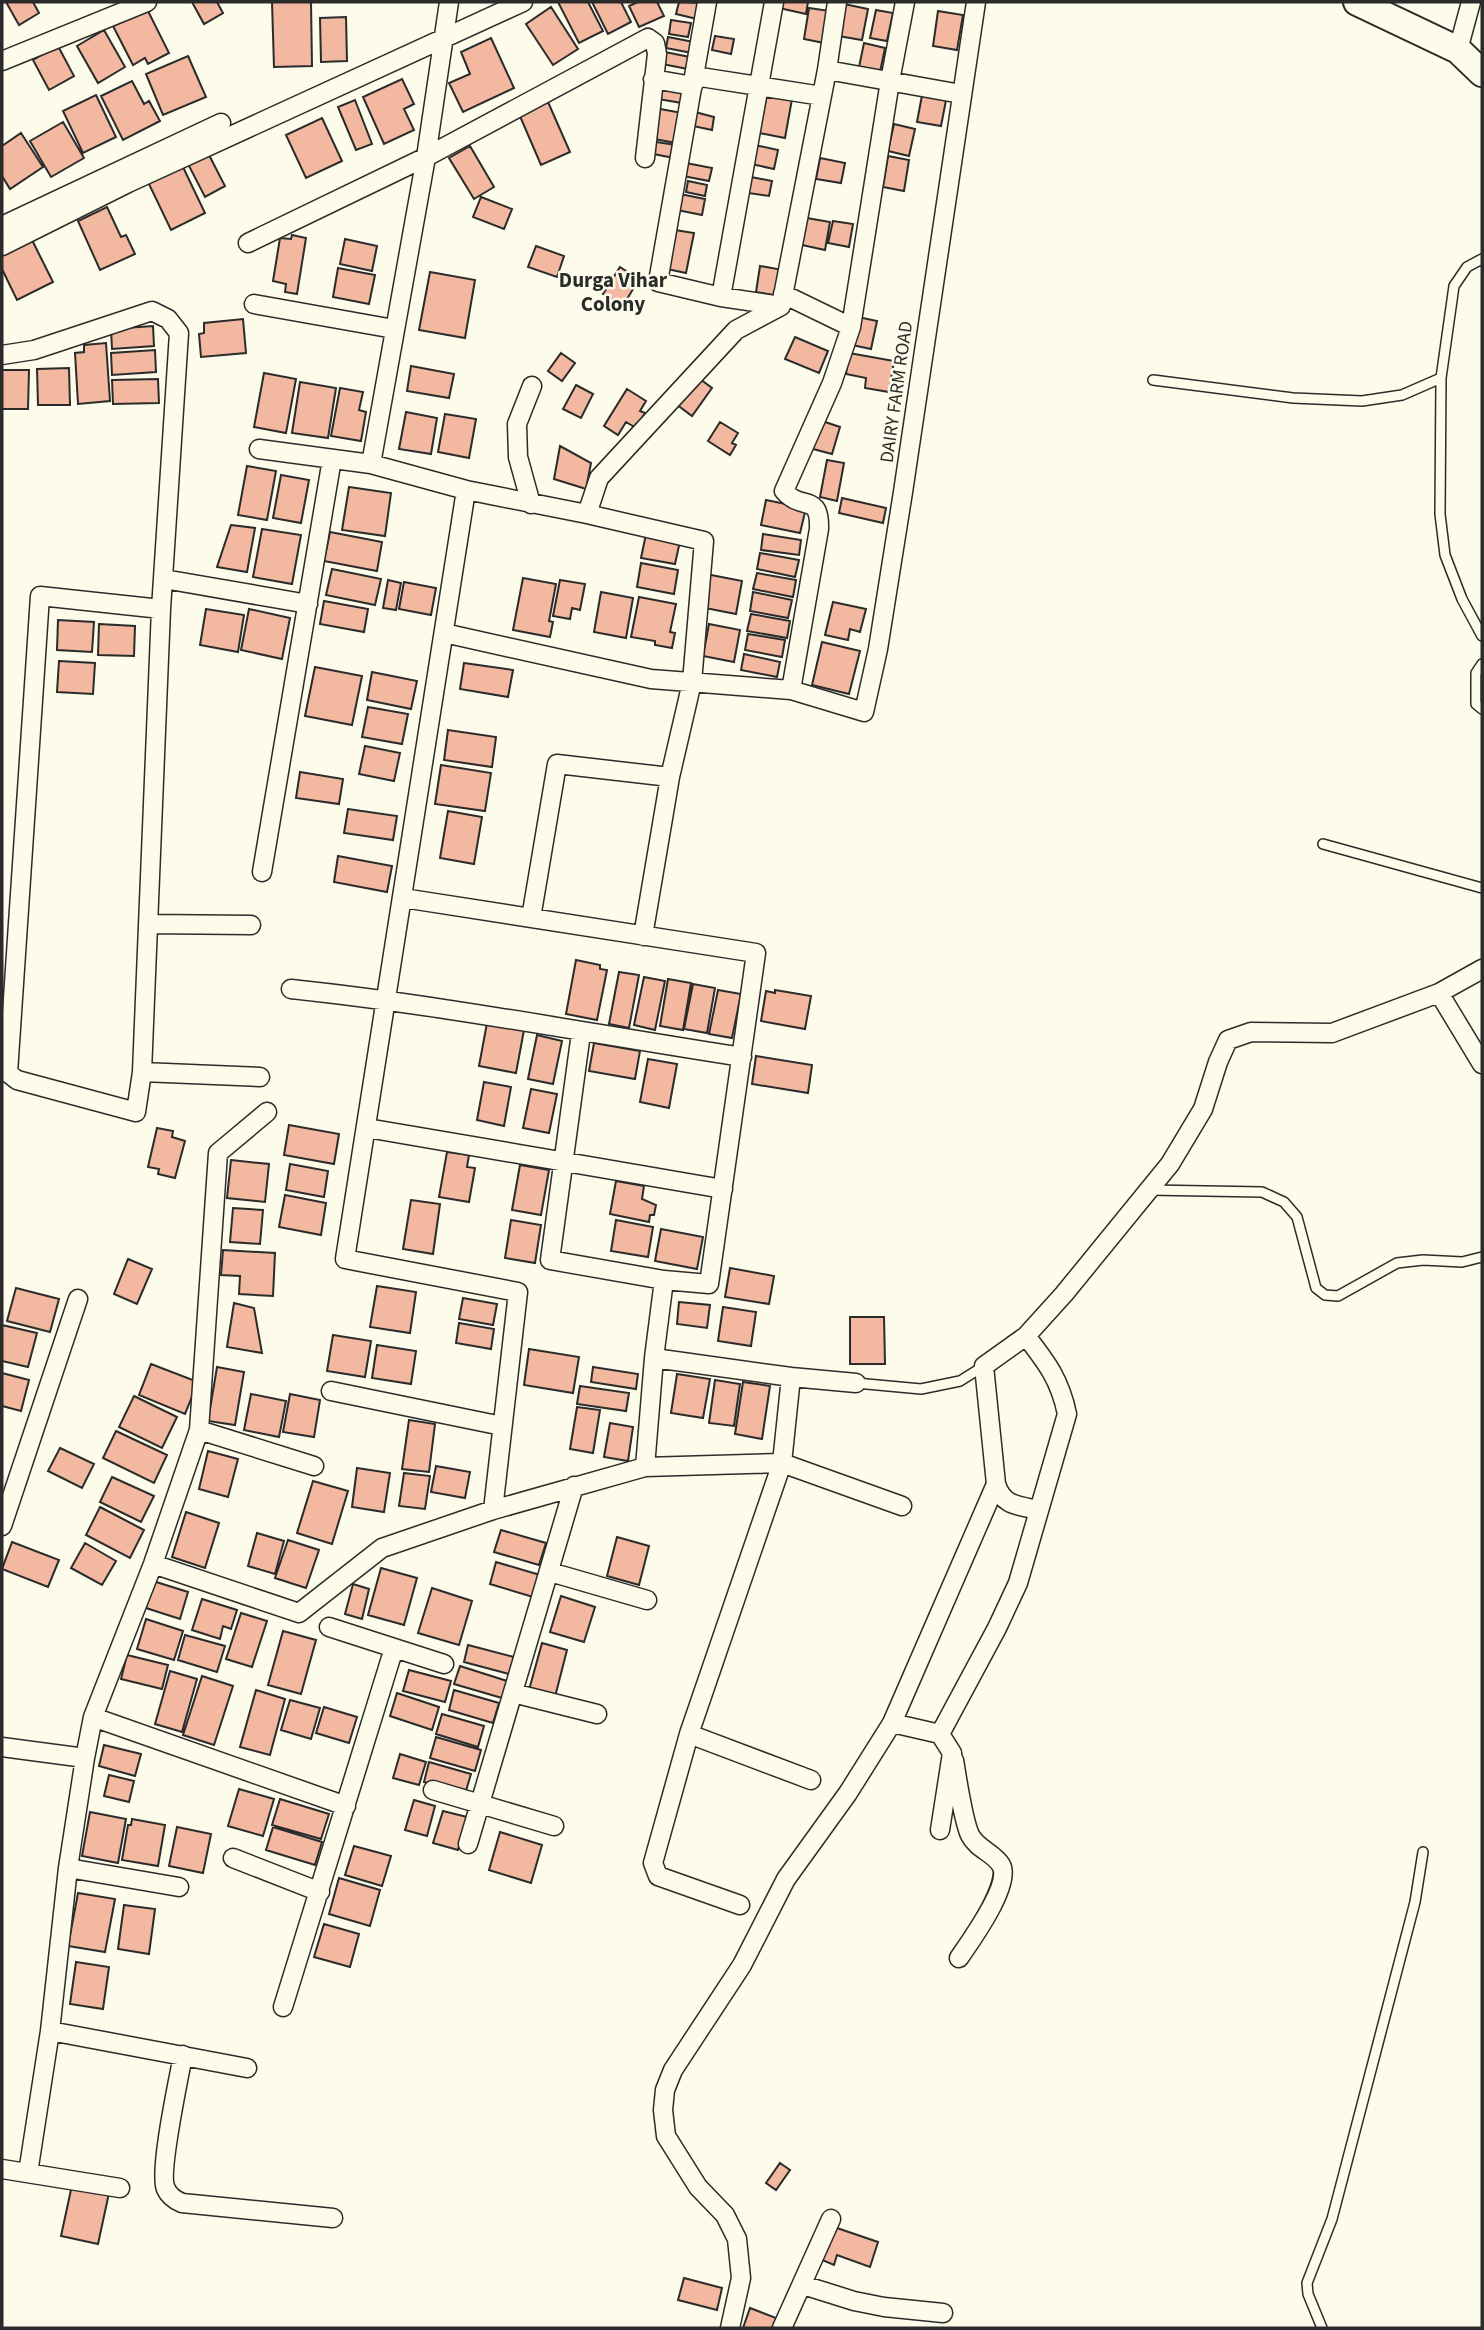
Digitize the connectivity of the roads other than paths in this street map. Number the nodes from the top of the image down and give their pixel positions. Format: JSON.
{"nodes":[{"id":1,"x":147,"y":2,"type":"edge"},
{"id":2,"x":449,"y":2,"type":"edge"},
{"id":3,"x":523,"y":2,"type":"edge"},
{"id":4,"x":707,"y":2,"type":"edge"},
{"id":5,"x":774,"y":2,"type":"edge"},
{"id":6,"x":837,"y":2,"type":"edge"},
{"id":7,"x":905,"y":2,"type":"edge"},
{"id":8,"x":976,"y":2,"type":"edge"},
{"id":9,"x":1357,"y":2,"type":"edge"},
{"id":10,"x":1471,"y":2,"type":"edge"},
{"id":11,"x":442,"y":38,"type":"junction"},
{"id":12,"x":1458,"y":50,"type":"junction"},
{"id":13,"x":2,"y":61,"type":"edge"},
{"id":14,"x":827,"y":70,"type":"junction"},
{"id":15,"x":1482,"y":73,"type":"edge"},
{"id":16,"x":653,"y":79,"type":"junction"},
{"id":17,"x":693,"y":81,"type":"junction"},
{"id":18,"x":890,"y":81,"type":"junction"},
{"id":19,"x":759,"y":86,"type":"junction"},
{"id":20,"x":961,"y":94,"type":"junction"},
{"id":21,"x":822,"y":96,"type":"junction"},
{"id":22,"x":221,"y":123,"type":"dead end"},
{"id":23,"x":425,"y":157,"type":"junction"},
{"id":24,"x":645,"y":158,"type":"dead end"},
{"id":25,"x":2,"y":226,"type":"edge"},
{"id":26,"x":248,"y":243,"type":"dead end"},
{"id":27,"x":2,"y":246,"type":"edge"},
{"id":28,"x":1482,"y":259,"type":"edge"},
{"id":29,"x":721,"y":298,"type":"junction"},
{"id":30,"x":782,"y":300,"type":"junction"},
{"id":31,"x":254,"y":304,"type":"dead end"},
{"id":32,"x":851,"y":327,"type":"junction"},
{"id":33,"x":394,"y":329,"type":"junction"},
{"id":34,"x":2,"y":355,"type":"edge"},
{"id":35,"x":1441,"y":378,"type":"junction"},
{"id":36,"x":1153,"y":380,"type":"dead end"},
{"id":37,"x":532,"y":386,"type":"dead end"},
{"id":38,"x":259,"y":449,"type":"dead end"},
{"id":39,"x":332,"y":459,"type":"junction"},
{"id":40,"x":371,"y":464,"type":"junction"},
{"id":41,"x":466,"y":490,"type":"junction"},
{"id":42,"x":531,"y":504,"type":"junction"},
{"id":43,"x":587,"y":514,"type":"junction"},
{"id":44,"x":163,"y":579,"type":"junction"},
{"id":45,"x":308,"y":604,"type":"junction"},
{"id":46,"x":161,"y":609,"type":"junction"},
{"id":47,"x":444,"y":633,"type":"junction"},
{"id":48,"x":1482,"y":636,"type":"edge"},
{"id":49,"x":1482,"y":664,"type":"edge"},
{"id":50,"x":692,"y":682,"type":"junction"},
{"id":51,"x":791,"y":690,"type":"junction"},
{"id":52,"x":1482,"y":709,"type":"edge"},
{"id":53,"x":670,"y":777,"type":"junction"},
{"id":54,"x":1323,"y":844,"type":"dead end"},
{"id":55,"x":262,"y":872,"type":"dead end"},
{"id":56,"x":1482,"y":888,"type":"edge"},
{"id":57,"x":403,"y":898,"type":"junction"},
{"id":58,"x":531,"y":918,"type":"junction"},
{"id":59,"x":149,"y":924,"type":"junction"},
{"id":60,"x":251,"y":925,"type":"dead end"},
{"id":61,"x":643,"y":936,"type":"junction"},
{"id":62,"x":1482,"y":969,"type":"edge"},
{"id":63,"x":291,"y":989,"type":"dead end"},
{"id":64,"x":1440,"y":993,"type":"junction"},
{"id":65,"x":387,"y":999,"type":"junction"},
{"id":66,"x":581,"y":1033,"type":"junction"},
{"id":67,"x":742,"y":1057,"type":"junction"},
{"id":68,"x":1482,"y":1064,"type":"edge"},
{"id":69,"x":142,"y":1072,"type":"junction"},
{"id":70,"x":260,"y":1077,"type":"dead end"},
{"id":71,"x":267,"y":1112,"type":"dead end"},
{"id":72,"x":367,"y":1129,"type":"junction"},
{"id":73,"x":564,"y":1163,"type":"junction"},
{"id":74,"x":723,"y":1189,"type":"junction"},
{"id":75,"x":1149,"y":1190,"type":"junction"},
{"id":76,"x":1482,"y":1257,"type":"edge"},
{"id":77,"x":664,"y":1280,"type":"junction"},
{"id":78,"x":78,"y":1299,"type":"dead end"},
{"id":79,"x":1026,"y":1336,"type":"junction"},
{"id":80,"x":654,"y":1358,"type":"junction"},
{"id":81,"x":984,"y":1366,"type":"junction"},
{"id":82,"x":792,"y":1377,"type":"junction"},
{"id":83,"x":856,"y":1383,"type":"joint"},
{"id":84,"x":331,"y":1391,"type":"dead end"},
{"id":85,"x":502,"y":1426,"type":"junction"},
{"id":86,"x":199,"y":1430,"type":"junction"},
{"id":87,"x":782,"y":1463,"type":"junction"},
{"id":88,"x":314,"y":1466,"type":"dead end"},
{"id":89,"x":645,"y":1466,"type":"junction"},
{"id":90,"x":996,"y":1483,"type":"junction"},
{"id":91,"x":574,"y":1486,"type":"junction"},
{"id":92,"x":902,"y":1506,"type":"dead end"},
{"id":93,"x":493,"y":1510,"type":"junction"},
{"id":94,"x":1038,"y":1510,"type":"junction"},
{"id":95,"x":2,"y":1526,"type":"edge"},
{"id":96,"x":153,"y":1564,"type":"junction"},
{"id":97,"x":550,"y":1572,"type":"junction"},
{"id":98,"x":647,"y":1600,"type":"dead end"},
{"id":99,"x":329,"y":1627,"type":"dead end"},
{"id":100,"x":394,"y":1648,"type":"junction"},
{"id":101,"x":444,"y":1664,"type":"dead end"},
{"id":102,"x":513,"y":1693,"type":"junction"},
{"id":103,"x":597,"y":1714,"type":"dead end"},
{"id":104,"x":93,"y":1717,"type":"junction"},
{"id":105,"x":892,"y":1723,"type":"junction"},
{"id":106,"x":689,"y":1734,"type":"junction"},
{"id":107,"x":940,"y":1734,"type":"junction"},
{"id":108,"x":2,"y":1747,"type":"edge"},
{"id":109,"x":952,"y":1753,"type":"junction"},
{"id":110,"x":85,"y":1758,"type":"junction"},
{"id":111,"x":811,"y":1780,"type":"dead end"},
{"id":112,"x":433,"y":1790,"type":"dead end"},
{"id":113,"x":480,"y":1804,"type":"junction"},
{"id":114,"x":346,"y":1807,"type":"junction"},
{"id":115,"x":554,"y":1826,"type":"dead end"},
{"id":116,"x":940,"y":1830,"type":"dead end"},
{"id":117,"x":468,"y":1844,"type":"dead end"},
{"id":118,"x":1423,"y":1852,"type":"dead end"},
{"id":119,"x":233,"y":1858,"type":"dead end"},
{"id":120,"x":68,"y":1868,"type":"junction"},
{"id":121,"x":179,"y":1887,"type":"dead end"},
{"id":122,"x":320,"y":1892,"type":"junction"},
{"id":123,"x":740,"y":1905,"type":"dead end"},
{"id":124,"x":959,"y":1958,"type":"dead end"},
{"id":125,"x":283,"y":2007,"type":"dead end"},
{"id":126,"x":50,"y":2031,"type":"junction"},
{"id":127,"x":183,"y":2055,"type":"junction"},
{"id":128,"x":247,"y":2068,"type":"dead end"},
{"id":129,"x":2,"y":2169,"type":"edge"},
{"id":130,"x":28,"y":2173,"type":"junction"},
{"id":131,"x":120,"y":2188,"type":"dead end"},
{"id":132,"x":333,"y":2218,"type":"dead end"},
{"id":133,"x":831,"y":2219,"type":"dead end"},
{"id":134,"x":803,"y":2284,"type":"junction"},
{"id":135,"x":943,"y":2313,"type":"dead end"},
{"id":136,"x":730,"y":2328,"type":"edge"},
{"id":137,"x":782,"y":2328,"type":"edge"},
{"id":138,"x":1322,"y":2328,"type":"edge"}],
"edges":[{"from":1,"to":13,"type":"street"},
{"from":2,"to":11,"type":"street"},
{"from":3,"to":11,"type":"street"},
{"from":4,"to":17,"type":"street"},
{"from":5,"to":19,"type":"street"},
{"from":6,"to":14,"type":"street"},
{"from":7,"to":18,"type":"street"},
{"from":8,"to":20,"type":"street","name":"DAIRY FARM ROAD"},
{"from":9,"to":12,"type":"main road"},
{"from":10,"to":12,"type":"street"},
{"from":11,"to":23,"type":"street"},
{"from":11,"to":27,"type":"street"},
{"from":12,"to":15,"type":"main road"},
{"from":14,"to":18,"type":"street"},
{"from":14,"to":21,"type":"street"},
{"from":16,"to":17,"type":"street"},
{"from":16,"to":23,"type":"street"},
{"from":16,"to":24,"type":"street"},
{"from":17,"to":19,"type":"street"},
{"from":17,"to":29,"type":"street"},
{"from":18,"to":20,"type":"street"},
{"from":18,"to":32,"type":"street"},
{"from":19,"to":21,"type":"street"},
{"from":19,"to":29,"type":"street"},
{"from":20,"to":51,"type":"street","name":"DAIRY FARM ROAD"},
{"from":21,"to":30,"type":"street"},
{"from":22,"to":25,"type":"street"},
{"from":23,"to":26,"type":"street"},
{"from":23,"to":33,"type":"street"},
{"from":28,"to":35,"type":"lane"},
{"from":29,"to":30,"type":"street"},
{"from":30,"to":32,"type":"street"},
{"from":30,"to":43,"type":"street"},
{"from":31,"to":33,"type":"street"},
{"from":32,"to":51,"type":"street"},
{"from":33,"to":40,"type":"street"},
{"from":34,"to":44,"type":"street"},
{"from":35,"to":36,"type":"lane"},
{"from":35,"to":48,"type":"lane"},
{"from":37,"to":42,"type":"street"},
{"from":38,"to":39,"type":"street"},
{"from":39,"to":40,"type":"street"},
{"from":39,"to":45,"type":"street"},
{"from":40,"to":41,"type":"street"},
{"from":41,"to":42,"type":"street"},
{"from":41,"to":47,"type":"street"},
{"from":42,"to":43,"type":"street"},
{"from":43,"to":50,"type":"street"},
{"from":44,"to":45,"type":"street"},
{"from":44,"to":46,"type":"street"},
{"from":45,"to":55,"type":"street"},
{"from":46,"to":59,"type":"street"},
{"from":46,"to":69,"type":"street"},
{"from":47,"to":50,"type":"street"},
{"from":47,"to":57,"type":"street"},
{"from":49,"to":52,"type":"lane"},
{"from":50,"to":51,"type":"street"},
{"from":50,"to":53,"type":"street"},
{"from":53,"to":58,"type":"street"},
{"from":53,"to":61,"type":"street"},
{"from":54,"to":56,"type":"lane"},
{"from":57,"to":58,"type":"street"},
{"from":57,"to":65,"type":"street"},
{"from":58,"to":61,"type":"street"},
{"from":59,"to":60,"type":"street"},
{"from":59,"to":69,"type":"street"},
{"from":61,"to":67,"type":"street"},
{"from":62,"to":64,"type":"street"},
{"from":63,"to":65,"type":"street"},
{"from":64,"to":68,"type":"street"},
{"from":64,"to":75,"type":"street"},
{"from":65,"to":66,"type":"street"},
{"from":65,"to":72,"type":"street"},
{"from":66,"to":67,"type":"street"},
{"from":66,"to":73,"type":"street"},
{"from":67,"to":74,"type":"street"},
{"from":69,"to":70,"type":"street"},
{"from":71,"to":86,"type":"street"},
{"from":72,"to":73,"type":"street"},
{"from":72,"to":85,"type":"street"},
{"from":73,"to":74,"type":"street"},
{"from":73,"to":77,"type":"street"},
{"from":74,"to":77,"type":"street"},
{"from":75,"to":76,"type":"lane"},
{"from":75,"to":79,"type":"street"},
{"from":77,"to":80,"type":"street"},
{"from":78,"to":95,"type":"street"},
{"from":79,"to":81,"type":"street"},
{"from":79,"to":94,"type":"street"},
{"from":80,"to":82,"type":"street"},
{"from":80,"to":89,"type":"street"},
{"from":81,"to":83,"type":"lane"},
{"from":81,"to":90,"type":"street"},
{"from":82,"to":83,"type":"street"},
{"from":82,"to":87,"type":"street"},
{"from":84,"to":85,"type":"street"},
{"from":85,"to":93,"type":"street"},
{"from":86,"to":88,"type":"street"},
{"from":86,"to":96,"type":"street"},
{"from":87,"to":89,"type":"street"},
{"from":87,"to":92,"type":"street"},
{"from":87,"to":106,"type":"street"},
{"from":89,"to":91,"type":"street"},
{"from":90,"to":94,"type":"street"},
{"from":90,"to":105,"type":"street"},
{"from":91,"to":93,"type":"street"},
{"from":91,"to":97,"type":"street"},
{"from":93,"to":96,"type":"street"},
{"from":94,"to":107,"type":"street"},
{"from":96,"to":104,"type":"street"},
{"from":97,"to":98,"type":"street"},
{"from":97,"to":102,"type":"street"},
{"from":99,"to":100,"type":"street"},
{"from":100,"to":101,"type":"street"},
{"from":100,"to":114,"type":"street"},
{"from":102,"to":103,"type":"street"},
{"from":102,"to":113,"type":"street"},
{"from":104,"to":110,"type":"street"},
{"from":104,"to":114,"type":"street"},
{"from":105,"to":107,"type":"street"},
{"from":105,"to":136,"type":"street"},
{"from":106,"to":111,"type":"street"},
{"from":106,"to":123,"type":"street"},
{"from":107,"to":109,"type":"street"},
{"from":108,"to":110,"type":"street"},
{"from":109,"to":116,"type":"street"},
{"from":109,"to":124,"type":"street"},
{"from":110,"to":120,"type":"street"},
{"from":112,"to":113,"type":"street"},
{"from":113,"to":115,"type":"street"},
{"from":113,"to":117,"type":"street"},
{"from":114,"to":122,"type":"street"},
{"from":118,"to":138,"type":"lane"},
{"from":119,"to":122,"type":"street"},
{"from":120,"to":121,"type":"street"},
{"from":120,"to":126,"type":"street"},
{"from":122,"to":125,"type":"street"},
{"from":126,"to":127,"type":"street"},
{"from":126,"to":130,"type":"street"},
{"from":127,"to":128,"type":"street"},
{"from":127,"to":132,"type":"street"},
{"from":129,"to":130,"type":"street"},
{"from":130,"to":131,"type":"street"},
{"from":133,"to":134,"type":"street"},
{"from":134,"to":135,"type":"street"},
{"from":134,"to":137,"type":"street"}]}
